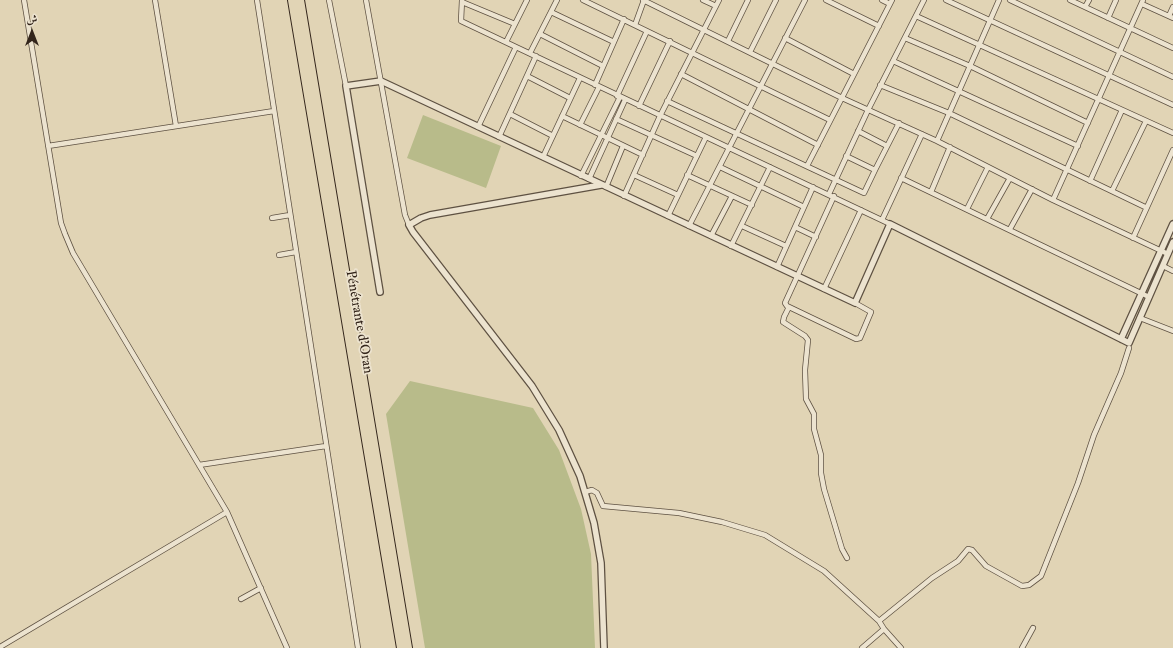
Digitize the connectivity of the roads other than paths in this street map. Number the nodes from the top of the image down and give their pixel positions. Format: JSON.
{"nodes":[{"id":1,"x":24,"y":0,"type":"edge"},
{"id":2,"x":155,"y":0,"type":"edge"},
{"id":3,"x":257,"y":0,"type":"edge"},
{"id":4,"x":292,"y":0,"type":"edge"},
{"id":5,"x":300,"y":0,"type":"edge"},
{"id":6,"x":330,"y":0,"type":"edge"},
{"id":7,"x":366,"y":0,"type":"edge"},
{"id":8,"x":526,"y":0,"type":"edge"},
{"id":9,"x":557,"y":0,"type":"edge"},
{"id":10,"x":583,"y":0,"type":"edge"},
{"id":11,"x":644,"y":0,"type":"edge"},
{"id":12,"x":703,"y":0,"type":"edge"},
{"id":13,"x":719,"y":0,"type":"edge"},
{"id":14,"x":748,"y":0,"type":"edge"},
{"id":15,"x":776,"y":0,"type":"edge"},
{"id":16,"x":805,"y":0,"type":"edge"},
{"id":17,"x":826,"y":0,"type":"edge"},
{"id":18,"x":882,"y":0,"type":"edge"},
{"id":19,"x":924,"y":0,"type":"edge"},
{"id":20,"x":946,"y":0,"type":"edge"},
{"id":21,"x":999,"y":0,"type":"edge"},
{"id":22,"x":1010,"y":0,"type":"edge"},
{"id":23,"x":1070,"y":0,"type":"edge"},
{"id":24,"x":1088,"y":0,"type":"edge"},
{"id":25,"x":1116,"y":0,"type":"edge"},
{"id":26,"x":462,"y":1,"type":"edge"},
{"id":27,"x":470,"y":2,"type":"edge"},
{"id":28,"x":891,"y":2,"type":"edge"},
{"id":29,"x":1142,"y":2,"type":"edge"},
{"id":30,"x":716,"y":6,"type":"junction"},
{"id":31,"x":1085,"y":7,"type":"junction"},
{"id":32,"x":1173,"y":8,"type":"edge"},
{"id":33,"x":551,"y":12,"type":"junction"},
{"id":34,"x":916,"y":16,"type":"junction"},
{"id":35,"x":1171,"y":17,"type":"edge"},
{"id":36,"x":1108,"y":18,"type":"junction"},
{"id":37,"x":624,"y":19,"type":"junction"},
{"id":38,"x":989,"y":21,"type":"junction"},
{"id":39,"x":515,"y":24,"type":"junction"},
{"id":40,"x":634,"y":24,"type":"junction"},
{"id":41,"x":879,"y":26,"type":"junction"},
{"id":42,"x":1130,"y":28,"type":"junction"},
{"id":43,"x":705,"y":30,"type":"junction"},
{"id":44,"x":648,"y":31,"type":"junction"},
{"id":45,"x":540,"y":34,"type":"junction"},
{"id":46,"x":785,"y":38,"type":"junction"},
{"id":47,"x":905,"y":38,"type":"junction"},
{"id":48,"x":670,"y":41,"type":"junction"},
{"id":49,"x":728,"y":41,"type":"junction"},
{"id":50,"x":506,"y":42,"type":"junction"},
{"id":51,"x":614,"y":42,"type":"junction"},
{"id":52,"x":979,"y":44,"type":"junction"},
{"id":53,"x":516,"y":47,"type":"junction"},
{"id":54,"x":1173,"y":48,"type":"edge"},
{"id":55,"x":692,"y":52,"type":"junction"},
{"id":56,"x":750,"y":52,"type":"junction"},
{"id":57,"x":1120,"y":52,"type":"junction"},
{"id":58,"x":530,"y":53,"type":"junction"},
{"id":59,"x":536,"y":56,"type":"junction"},
{"id":60,"x":893,"y":61,"type":"junction"},
{"id":61,"x":773,"y":63,"type":"junction"},
{"id":62,"x":603,"y":66,"type":"junction"},
{"id":63,"x":970,"y":66,"type":"junction"},
{"id":64,"x":681,"y":74,"type":"junction"},
{"id":65,"x":854,"y":74,"type":"junction"},
{"id":66,"x":1110,"y":75,"type":"junction"},
{"id":67,"x":527,"y":76,"type":"junction"},
{"id":68,"x":1173,"y":77,"type":"edge"},
{"id":69,"x":580,"y":78,"type":"junction"},
{"id":70,"x":381,"y":81,"type":"junction"},
{"id":71,"x":762,"y":85,"type":"junction"},
{"id":72,"x":880,"y":85,"type":"junction"},
{"id":73,"x":346,"y":86,"type":"junction"},
{"id":74,"x":597,"y":86,"type":"junction"},
{"id":75,"x":959,"y":91,"type":"junction"},
{"id":76,"x":570,"y":98,"type":"junction"},
{"id":77,"x":620,"y":98,"type":"junction"},
{"id":78,"x":842,"y":98,"type":"junction"},
{"id":79,"x":1099,"y":99,"type":"junction"},
{"id":80,"x":667,"y":101,"type":"junction"},
{"id":81,"x":1173,"y":105,"type":"edge"},
{"id":82,"x":639,"y":106,"type":"junction"},
{"id":83,"x":749,"y":109,"type":"junction"},
{"id":84,"x":868,"y":110,"type":"junction"},
{"id":85,"x":1122,"y":110,"type":"junction"},
{"id":86,"x":274,"y":111,"type":"junction"},
{"id":87,"x":949,"y":113,"type":"junction"},
{"id":88,"x":510,"y":114,"type":"junction"},
{"id":89,"x":562,"y":116,"type":"junction"},
{"id":90,"x":660,"y":116,"type":"junction"},
{"id":91,"x":616,"y":119,"type":"junction"},
{"id":92,"x":830,"y":120,"type":"junction"},
{"id":93,"x":1146,"y":121,"type":"junction"},
{"id":94,"x":899,"y":123,"type":"junction"},
{"id":95,"x":1088,"y":123,"type":"junction"},
{"id":96,"x":580,"y":125,"type":"junction"},
{"id":97,"x":176,"y":126,"type":"junction"},
{"id":98,"x":478,"y":127,"type":"junction"},
{"id":99,"x":858,"y":131,"type":"junction"},
{"id":100,"x":737,"y":133,"type":"junction"},
{"id":101,"x":1173,"y":133,"type":"edge"},
{"id":102,"x":922,"y":134,"type":"junction"},
{"id":103,"x":651,"y":135,"type":"junction"},
{"id":104,"x":553,"y":136,"type":"junction"},
{"id":105,"x":601,"y":136,"type":"junction"},
{"id":106,"x":499,"y":137,"type":"junction"},
{"id":107,"x":706,"y":137,"type":"junction"},
{"id":108,"x":606,"y":138,"type":"junction"},
{"id":109,"x":937,"y":141,"type":"junction"},
{"id":110,"x":818,"y":144,"type":"junction"},
{"id":111,"x":48,"y":146,"type":"junction"},
{"id":112,"x":624,"y":146,"type":"junction"},
{"id":113,"x":887,"y":146,"type":"junction"},
{"id":114,"x":1078,"y":146,"type":"junction"},
{"id":115,"x":950,"y":147,"type":"junction"},
{"id":116,"x":729,"y":148,"type":"junction"},
{"id":117,"x":1173,"y":150,"type":"edge"},
{"id":118,"x":642,"y":155,"type":"junction"},
{"id":119,"x":697,"y":156,"type":"junction"},
{"id":120,"x":846,"y":156,"type":"junction"},
{"id":121,"x":543,"y":158,"type":"junction"},
{"id":122,"x":807,"y":166,"type":"junction"},
{"id":123,"x":720,"y":167,"type":"junction"},
{"id":124,"x":770,"y":167,"type":"junction"},
{"id":125,"x":988,"y":167,"type":"junction"},
{"id":126,"x":876,"y":170,"type":"junction"},
{"id":127,"x":1066,"y":170,"type":"junction"},
{"id":128,"x":634,"y":175,"type":"junction"},
{"id":129,"x":687,"y":175,"type":"junction"},
{"id":130,"x":581,"y":176,"type":"junction"},
{"id":131,"x":901,"y":178,"type":"junction"},
{"id":132,"x":1010,"y":178,"type":"junction"},
{"id":133,"x":588,"y":179,"type":"junction"},
{"id":134,"x":836,"y":179,"type":"junction"},
{"id":135,"x":1090,"y":181,"type":"junction"},
{"id":136,"x":604,"y":186,"type":"junction"},
{"id":137,"x":761,"y":186,"type":"junction"},
{"id":138,"x":710,"y":187,"type":"junction"},
{"id":139,"x":813,"y":187,"type":"junction"},
{"id":140,"x":1032,"y":190,"type":"junction"},
{"id":141,"x":1112,"y":191,"type":"junction"},
{"id":142,"x":931,"y":192,"type":"junction"},
{"id":143,"x":829,"y":194,"type":"junction"},
{"id":144,"x":678,"y":195,"type":"junction"},
{"id":145,"x":624,"y":196,"type":"junction"},
{"id":146,"x":732,"y":196,"type":"junction"},
{"id":147,"x":834,"y":196,"type":"junction"},
{"id":148,"x":1053,"y":200,"type":"junction"},
{"id":149,"x":752,"y":205,"type":"junction"},
{"id":150,"x":804,"y":207,"type":"junction"},
{"id":151,"x":1145,"y":207,"type":"junction"},
{"id":152,"x":967,"y":209,"type":"junction"},
{"id":153,"x":862,"y":210,"type":"junction"},
{"id":154,"x":290,"y":215,"type":"junction"},
{"id":155,"x":668,"y":216,"type":"junction"},
{"id":156,"x":272,"y":218,"type":"dead end"},
{"id":157,"x":987,"y":218,"type":"junction"},
{"id":158,"x":882,"y":220,"type":"junction"},
{"id":159,"x":890,"y":224,"type":"junction"},
{"id":160,"x":1173,"y":224,"type":"edge"},
{"id":161,"x":410,"y":225,"type":"junction"},
{"id":162,"x":690,"y":226,"type":"junction"},
{"id":163,"x":742,"y":226,"type":"junction"},
{"id":164,"x":795,"y":227,"type":"junction"},
{"id":165,"x":1010,"y":229,"type":"junction"},
{"id":166,"x":712,"y":236,"type":"junction"},
{"id":167,"x":816,"y":237,"type":"junction"},
{"id":168,"x":1133,"y":238,"type":"junction"},
{"id":169,"x":1173,"y":242,"type":"edge"},
{"id":170,"x":732,"y":246,"type":"junction"},
{"id":171,"x":786,"y":246,"type":"junction"},
{"id":172,"x":1161,"y":251,"type":"junction"},
{"id":173,"x":296,"y":252,"type":"junction"},
{"id":174,"x":1168,"y":254,"type":"junction"},
{"id":175,"x":279,"y":255,"type":"dead end"},
{"id":176,"x":1163,"y":266,"type":"junction"},
{"id":177,"x":777,"y":267,"type":"junction"},
{"id":178,"x":1173,"y":271,"type":"edge"},
{"id":179,"x":797,"y":276,"type":"junction"},
{"id":180,"x":824,"y":289,"type":"junction"},
{"id":181,"x":380,"y":292,"type":"dead end"},
{"id":182,"x":1142,"y":292,"type":"junction"},
{"id":183,"x":1150,"y":297,"type":"junction"},
{"id":184,"x":855,"y":303,"type":"junction"},
{"id":185,"x":789,"y":307,"type":"junction"},
{"id":186,"x":1140,"y":318,"type":"junction"},
{"id":187,"x":1173,"y":332,"type":"edge"},
{"id":188,"x":1121,"y":339,"type":"junction"},
{"id":189,"x":1129,"y":346,"type":"junction"},
{"id":190,"x":326,"y":446,"type":"junction"},
{"id":191,"x":199,"y":465,"type":"junction"},
{"id":192,"x":585,"y":492,"type":"junction"},
{"id":193,"x":227,"y":512,"type":"junction"},
{"id":194,"x":847,"y":558,"type":"dead end"},
{"id":195,"x":261,"y":588,"type":"junction"},
{"id":196,"x":241,"y":599,"type":"dead end"},
{"id":197,"x":879,"y":621,"type":"junction"},
{"id":198,"x":1033,"y":628,"type":"dead end"},
{"id":199,"x":884,"y":629,"type":"junction"},
{"id":200,"x":0,"y":647,"type":"edge"},
{"id":201,"x":287,"y":648,"type":"edge"},
{"id":202,"x":358,"y":648,"type":"edge"},
{"id":203,"x":401,"y":648,"type":"edge"},
{"id":204,"x":408,"y":648,"type":"edge"},
{"id":205,"x":604,"y":648,"type":"edge"},
{"id":206,"x":862,"y":648,"type":"edge"},
{"id":207,"x":902,"y":648,"type":"edge"},
{"id":208,"x":1022,"y":648,"type":"edge"}],
"edges":[{"from":1,"to":111,"type":"street"},
{"from":2,"to":97,"type":"street"},
{"from":3,"to":86,"type":"street"},
{"from":4,"to":203,"type":"highway","name":"Pénétrante d'Oran"},
{"from":5,"to":204,"type":"highway","name":"Pénétrante d'Oran"},
{"from":6,"to":73,"type":"street"},
{"from":7,"to":70,"type":"street"},
{"from":8,"to":39,"type":"street"},
{"from":9,"to":33,"type":"street"},
{"from":10,"to":37,"type":"street"},
{"from":11,"to":40,"type":"street"},
{"from":11,"to":43,"type":"street"},
{"from":12,"to":30,"type":"street"},
{"from":13,"to":30,"type":"street"},
{"from":14,"to":49,"type":"street"},
{"from":15,"to":56,"type":"street"},
{"from":16,"to":46,"type":"street"},
{"from":17,"to":41,"type":"street"},
{"from":18,"to":28,"type":"street"},
{"from":19,"to":34,"type":"street"},
{"from":20,"to":38,"type":"street"},
{"from":21,"to":38,"type":"street"},
{"from":22,"to":57,"type":"street"},
{"from":23,"to":31,"type":"street"},
{"from":24,"to":31,"type":"street"},
{"from":25,"to":36,"type":"street"},
{"from":26,"to":27,"type":"street"},
{"from":26,"to":50,"type":"street"},
{"from":27,"to":39,"type":"street"},
{"from":28,"to":41,"type":"street"},
{"from":29,"to":35,"type":"street"},
{"from":29,"to":42,"type":"street"},
{"from":30,"to":43,"type":"street"},
{"from":31,"to":36,"type":"street"},
{"from":32,"to":35,"type":"street"},
{"from":33,"to":45,"type":"street"},
{"from":33,"to":51,"type":"street"},
{"from":34,"to":47,"type":"street"},
{"from":34,"to":52,"type":"street"},
{"from":36,"to":42,"type":"street"},
{"from":37,"to":40,"type":"street"},
{"from":37,"to":51,"type":"street"},
{"from":38,"to":52,"type":"street"},
{"from":38,"to":66,"type":"street"},
{"from":39,"to":50,"type":"street"},
{"from":40,"to":44,"type":"street"},
{"from":41,"to":65,"type":"street"},
{"from":42,"to":54,"type":"street"},
{"from":42,"to":57,"type":"street"},
{"from":43,"to":49,"type":"street"},
{"from":43,"to":55,"type":"street"},
{"from":44,"to":48,"type":"street"},
{"from":44,"to":77,"type":"street"},
{"from":45,"to":58,"type":"street"},
{"from":45,"to":62,"type":"street"},
{"from":46,"to":61,"type":"street"},
{"from":46,"to":65,"type":"street"},
{"from":47,"to":60,"type":"street"},
{"from":47,"to":63,"type":"street"},
{"from":48,"to":55,"type":"street"},
{"from":48,"to":82,"type":"street"},
{"from":49,"to":56,"type":"street"},
{"from":50,"to":53,"type":"street"},
{"from":51,"to":62,"type":"street"},
{"from":52,"to":63,"type":"street"},
{"from":52,"to":79,"type":"street"},
{"from":53,"to":58,"type":"street"},
{"from":53,"to":98,"type":"street"},
{"from":55,"to":64,"type":"street"},
{"from":55,"to":71,"type":"street"},
{"from":56,"to":61,"type":"street"},
{"from":57,"to":66,"type":"street"},
{"from":57,"to":68,"type":"street"},
{"from":58,"to":59,"type":"street"},
{"from":59,"to":67,"type":"street"},
{"from":59,"to":69,"type":"street"},
{"from":60,"to":72,"type":"street"},
{"from":60,"to":75,"type":"street"},
{"from":61,"to":71,"type":"street"},
{"from":61,"to":78,"type":"street"},
{"from":62,"to":74,"type":"street"},
{"from":63,"to":75,"type":"street"},
{"from":63,"to":95,"type":"street"},
{"from":64,"to":80,"type":"street"},
{"from":64,"to":83,"type":"street"},
{"from":65,"to":78,"type":"street"},
{"from":66,"to":79,"type":"street"},
{"from":66,"to":81,"type":"street"},
{"from":67,"to":76,"type":"street"},
{"from":67,"to":88,"type":"street"},
{"from":69,"to":74,"type":"street"},
{"from":69,"to":76,"type":"street"},
{"from":70,"to":73,"type":"street"},
{"from":70,"to":98,"type":"street"},
{"from":70,"to":161,"type":"street"},
{"from":71,"to":83,"type":"street"},
{"from":71,"to":92,"type":"street"},
{"from":72,"to":84,"type":"street"},
{"from":72,"to":87,"type":"street"},
{"from":73,"to":181,"type":"street"},
{"from":74,"to":77,"type":"street"},
{"from":74,"to":96,"type":"street"},
{"from":75,"to":87,"type":"street"},
{"from":75,"to":114,"type":"street"},
{"from":76,"to":89,"type":"street"},
{"from":77,"to":82,"type":"street"},
{"from":77,"to":91,"type":"street"},
{"from":77,"to":105,"type":"street"},
{"from":78,"to":84,"type":"street"},
{"from":78,"to":92,"type":"street"},
{"from":79,"to":85,"type":"street"},
{"from":79,"to":95,"type":"street"},
{"from":80,"to":90,"type":"street"},
{"from":80,"to":100,"type":"street"},
{"from":82,"to":90,"type":"street"},
{"from":83,"to":100,"type":"street"},
{"from":83,"to":110,"type":"street"},
{"from":84,"to":94,"type":"street"},
{"from":84,"to":99,"type":"street"},
{"from":85,"to":93,"type":"street"},
{"from":85,"to":135,"type":"street"},
{"from":86,"to":97,"type":"street"},
{"from":86,"to":154,"type":"street"},
{"from":87,"to":109,"type":"street"},
{"from":87,"to":127,"type":"street"},
{"from":88,"to":104,"type":"street"},
{"from":88,"to":106,"type":"street"},
{"from":89,"to":96,"type":"street"},
{"from":89,"to":104,"type":"street"},
{"from":90,"to":103,"type":"street"},
{"from":90,"to":107,"type":"street"},
{"from":91,"to":103,"type":"street"},
{"from":91,"to":108,"type":"street"},
{"from":92,"to":110,"type":"street"},
{"from":93,"to":101,"type":"street"},
{"from":93,"to":141,"type":"street"},
{"from":94,"to":102,"type":"street"},
{"from":94,"to":113,"type":"street"},
{"from":95,"to":114,"type":"street"},
{"from":96,"to":105,"type":"street"},
{"from":97,"to":111,"type":"street"},
{"from":98,"to":106,"type":"street"},
{"from":99,"to":113,"type":"street"},
{"from":99,"to":120,"type":"street"},
{"from":100,"to":116,"type":"street"},
{"from":100,"to":122,"type":"street"},
{"from":102,"to":109,"type":"street"},
{"from":102,"to":131,"type":"street"},
{"from":103,"to":118,"type":"street"},
{"from":103,"to":119,"type":"street"},
{"from":104,"to":121,"type":"street"},
{"from":105,"to":108,"type":"street"},
{"from":105,"to":130,"type":"street"},
{"from":106,"to":121,"type":"street"},
{"from":107,"to":116,"type":"street"},
{"from":107,"to":119,"type":"street"},
{"from":108,"to":112,"type":"street"},
{"from":108,"to":133,"type":"street"},
{"from":109,"to":115,"type":"street"},
{"from":110,"to":122,"type":"street"},
{"from":111,"to":191,"type":"street"},
{"from":112,"to":118,"type":"street"},
{"from":112,"to":136,"type":"street"},
{"from":113,"to":126,"type":"street"},
{"from":114,"to":127,"type":"street"},
{"from":115,"to":125,"type":"street"},
{"from":115,"to":142,"type":"street"},
{"from":116,"to":123,"type":"street"},
{"from":116,"to":124,"type":"street"},
{"from":117,"to":151,"type":"street"},
{"from":118,"to":128,"type":"street"},
{"from":119,"to":129,"type":"street"},
{"from":120,"to":126,"type":"street"},
{"from":120,"to":134,"type":"street"},
{"from":121,"to":130,"type":"street"},
{"from":122,"to":134,"type":"street"},
{"from":123,"to":137,"type":"street"},
{"from":123,"to":138,"type":"street"},
{"from":124,"to":137,"type":"street"},
{"from":124,"to":139,"type":"street"},
{"from":125,"to":132,"type":"street"},
{"from":125,"to":152,"type":"street"},
{"from":126,"to":134,"type":"street"},
{"from":127,"to":135,"type":"street"},
{"from":127,"to":148,"type":"street"},
{"from":128,"to":144,"type":"street"},
{"from":128,"to":145,"type":"street"},
{"from":129,"to":138,"type":"street"},
{"from":129,"to":144,"type":"street"},
{"from":130,"to":133,"type":"street"},
{"from":131,"to":142,"type":"street"},
{"from":131,"to":158,"type":"street"},
{"from":132,"to":140,"type":"street"},
{"from":132,"to":157,"type":"street"},
{"from":133,"to":136,"type":"street"},
{"from":134,"to":143,"type":"street"},
{"from":135,"to":141,"type":"street"},
{"from":136,"to":145,"type":"street"},
{"from":136,"to":161,"type":"street"},
{"from":137,"to":149,"type":"street"},
{"from":137,"to":150,"type":"street"},
{"from":138,"to":146,"type":"street"},
{"from":138,"to":162,"type":"street"},
{"from":139,"to":143,"type":"street"},
{"from":139,"to":150,"type":"street"},
{"from":140,"to":148,"type":"street"},
{"from":140,"to":165,"type":"street"},
{"from":141,"to":151,"type":"street"},
{"from":142,"to":152,"type":"street"},
{"from":143,"to":147,"type":"street"},
{"from":144,"to":155,"type":"street"},
{"from":145,"to":155,"type":"street"},
{"from":146,"to":149,"type":"street"},
{"from":146,"to":166,"type":"street"},
{"from":147,"to":153,"type":"street"},
{"from":147,"to":167,"type":"street"},
{"from":148,"to":168,"type":"street"},
{"from":149,"to":163,"type":"street"},
{"from":150,"to":164,"type":"street"},
{"from":151,"to":168,"type":"street"},
{"from":152,"to":157,"type":"street"},
{"from":153,"to":158,"type":"street"},
{"from":153,"to":180,"type":"street"},
{"from":154,"to":156,"type":"street"},
{"from":154,"to":173,"type":"street"},
{"from":155,"to":162,"type":"street"},
{"from":157,"to":165,"type":"street"},
{"from":158,"to":159,"type":"street"},
{"from":159,"to":184,"type":"street"},
{"from":159,"to":188,"type":"street"},
{"from":160,"to":172,"type":"street"},
{"from":161,"to":192,"type":"street"},
{"from":162,"to":166,"type":"street"},
{"from":163,"to":170,"type":"street"},
{"from":163,"to":171,"type":"street"},
{"from":164,"to":167,"type":"street"},
{"from":164,"to":171,"type":"street"},
{"from":165,"to":182,"type":"street"},
{"from":166,"to":170,"type":"street"},
{"from":167,"to":179,"type":"street"},
{"from":168,"to":172,"type":"street"},
{"from":169,"to":174,"type":"street"},
{"from":170,"to":177,"type":"street"},
{"from":171,"to":177,"type":"street"},
{"from":172,"to":174,"type":"street"},
{"from":172,"to":182,"type":"street"},
{"from":173,"to":175,"type":"street"},
{"from":173,"to":190,"type":"street"},
{"from":174,"to":176,"type":"street"},
{"from":176,"to":178,"type":"street"},
{"from":176,"to":183,"type":"street"},
{"from":177,"to":179,"type":"street"},
{"from":179,"to":180,"type":"street"},
{"from":179,"to":185,"type":"street"},
{"from":180,"to":184,"type":"street"},
{"from":182,"to":183,"type":"street"},
{"from":182,"to":188,"type":"street"},
{"from":183,"to":186,"type":"street"},
{"from":184,"to":185,"type":"street"},
{"from":185,"to":194,"type":"street"},
{"from":186,"to":187,"type":"street"},
{"from":186,"to":189,"type":"street"},
{"from":188,"to":189,"type":"street"},
{"from":189,"to":197,"type":"street"},
{"from":190,"to":191,"type":"street"},
{"from":190,"to":202,"type":"street"},
{"from":191,"to":193,"type":"street"},
{"from":192,"to":197,"type":"street"},
{"from":192,"to":205,"type":"street"},
{"from":193,"to":195,"type":"street"},
{"from":193,"to":200,"type":"street"},
{"from":195,"to":196,"type":"street"},
{"from":195,"to":201,"type":"street"},
{"from":197,"to":199,"type":"street"},
{"from":198,"to":208,"type":"street"},
{"from":199,"to":206,"type":"street"},
{"from":199,"to":207,"type":"street"}]}
